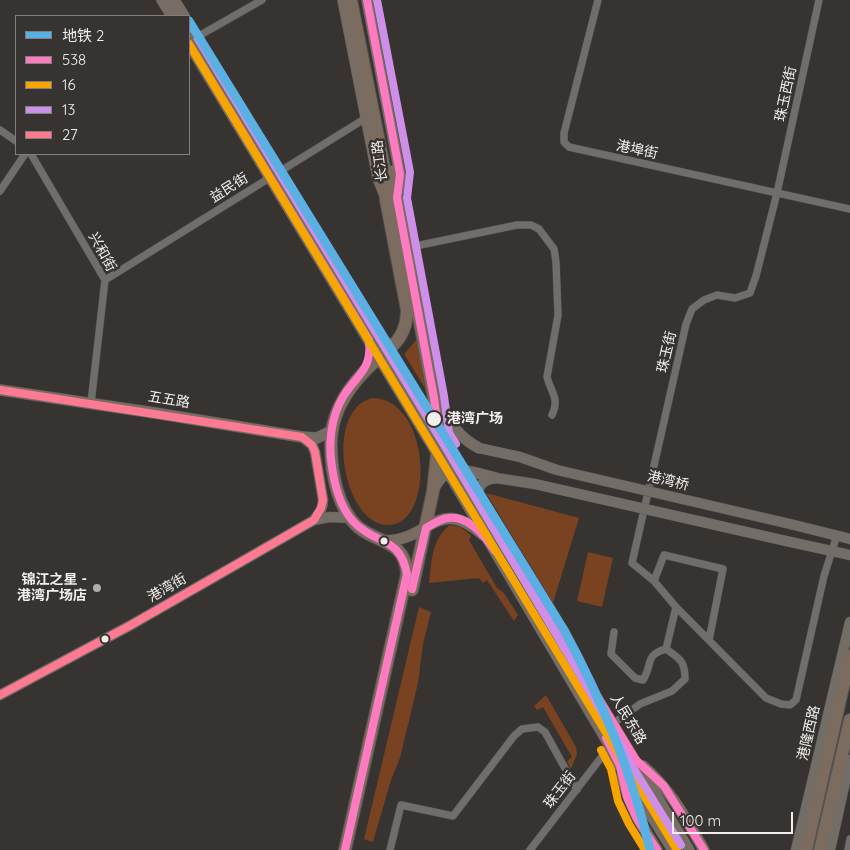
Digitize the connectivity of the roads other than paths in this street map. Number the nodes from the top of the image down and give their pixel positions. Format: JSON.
{"nodes":[{"id":1,"x":162,"y":0,"type":"edge"},
{"id":2,"x":174,"y":0,"type":"edge"},
{"id":3,"x":262,"y":0,"type":"edge"},
{"id":4,"x":343,"y":0,"type":"edge"},
{"id":5,"x":351,"y":0,"type":"edge"},
{"id":6,"x":358,"y":0,"type":"edge"},
{"id":7,"x":367,"y":0,"type":"edge"},
{"id":8,"x":598,"y":0,"type":"edge"},
{"id":9,"x":819,"y":0,"type":"edge"},
{"id":10,"x":171,"y":15,"type":"edge"},
{"id":11,"x":183,"y":15,"type":"edge"},
{"id":12,"x":191,"y":45,"type":"edge"},
{"id":13,"x":371,"y":85,"type":"junction"},
{"id":14,"x":366,"y":118,"type":"junction"},
{"id":15,"x":0,"y":130,"type":"edge"},
{"id":16,"x":15,"y":140,"type":"edge"},
{"id":17,"x":24,"y":155,"type":"edge"},
{"id":18,"x":32,"y":155,"type":"edge"},
{"id":19,"x":274,"y":176,"type":"junction"},
{"id":20,"x":0,"y":191,"type":"edge"},
{"id":21,"x":777,"y":193,"type":"junction"},
{"id":22,"x":391,"y":199,"type":"junction"},
{"id":23,"x":850,"y":209,"type":"edge"},
{"id":24,"x":406,"y":248,"type":"junction"},
{"id":25,"x":105,"y":280,"type":"junction"},
{"id":26,"x":373,"y":338,"type":"junction"},
{"id":27,"x":384,"y":355,"type":"junction"},
{"id":28,"x":365,"y":371,"type":"junction"},
{"id":29,"x":0,"y":390,"type":"edge"},
{"id":30,"x":434,"y":398,"type":"junction"},
{"id":31,"x":91,"y":403,"type":"junction"},
{"id":32,"x":552,"y":415,"type":"dead end"},
{"id":33,"x":331,"y":431,"type":"junction"},
{"id":34,"x":439,"y":436,"type":"junction"},
{"id":35,"x":302,"y":437,"type":"junction"},
{"id":36,"x":479,"y":448,"type":"joint"},
{"id":37,"x":438,"y":455,"type":"junction"},
{"id":38,"x":454,"y":472,"type":"junction"},
{"id":39,"x":496,"y":478,"type":"junction"},
{"id":40,"x":432,"y":491,"type":"junction"},
{"id":41,"x":477,"y":501,"type":"junction"},
{"id":42,"x":350,"y":518,"type":"junction"},
{"id":43,"x":314,"y":520,"type":"junction"},
{"id":44,"x":426,"y":528,"type":"junction"},
{"id":45,"x":837,"y":535,"type":"junction"},
{"id":46,"x":850,"y":539,"type":"edge"},
{"id":47,"x":385,"y":541,"type":"junction"},
{"id":48,"x":489,"y":542,"type":"junction"},
{"id":49,"x":832,"y":552,"type":"junction"},
{"id":50,"x":850,"y":555,"type":"edge"},
{"id":51,"x":654,"y":581,"type":"junction"},
{"id":52,"x":676,"y":607,"type":"junction"},
{"id":53,"x":850,"y":622,"type":"edge"},
{"id":54,"x":614,"y":632,"type":"dead end"},
{"id":55,"x":709,"y":640,"type":"junction"},
{"id":56,"x":666,"y":649,"type":"junction"},
{"id":57,"x":850,"y":656,"type":"edge"},
{"id":58,"x":0,"y":695,"type":"edge"},
{"id":59,"x":618,"y":720,"type":"dead end"},
{"id":60,"x":850,"y":720,"type":"edge"},
{"id":61,"x":610,"y":746,"type":"junction"},
{"id":62,"x":636,"y":760,"type":"junction"},
{"id":63,"x":850,"y":760,"type":"edge"},
{"id":64,"x":620,"y":766,"type":"junction"},
{"id":65,"x":577,"y":790,"type":"junction"},
{"id":66,"x":850,"y":839,"type":"edge"},
{"id":67,"x":345,"y":850,"type":"edge"},
{"id":68,"x":354,"y":850,"type":"edge"},
{"id":69,"x":390,"y":850,"type":"edge"},
{"id":70,"x":530,"y":850,"type":"edge"},
{"id":71,"x":657,"y":850,"type":"edge"},
{"id":72,"x":673,"y":850,"type":"edge"},
{"id":73,"x":689,"y":850,"type":"edge"},
{"id":74,"x":704,"y":850,"type":"edge"},
{"id":75,"x":796,"y":850,"type":"edge"},
{"id":76,"x":806,"y":850,"type":"edge"},
{"id":77,"x":820,"y":850,"type":"edge"},
{"id":78,"x":830,"y":850,"type":"edge"},
{"id":79,"x":848,"y":850,"type":"edge"}],
"edges":[{"from":1,"to":10,"type":"main road"},
{"from":2,"to":11,"type":"main road"},
{"from":3,"to":12,"type":"street"},
{"from":4,"to":14,"type":"main road"},
{"from":5,"to":13,"type":"highway"},
{"from":6,"to":13,"type":"highway"},
{"from":7,"to":22,"type":"main road","name":"长江路"},
{"from":8,"to":21,"type":"street","name":"港埠街"},
{"from":9,"to":21,"type":"street","name":"珠玉西街"},
{"from":12,"to":19,"type":"main road"},
{"from":13,"to":22,"type":"highway"},
{"from":14,"to":19,"type":"street","name":"益民街"},
{"from":14,"to":22,"type":"main road"},
{"from":15,"to":16,"type":"street"},
{"from":17,"to":20,"type":"street"},
{"from":18,"to":25,"type":"street","name":"兴和街"},
{"from":19,"to":25,"type":"street","name":"益民街"},
{"from":19,"to":26,"type":"main road"},
{"from":21,"to":23,"type":"street","name":"港埠街"},
{"from":21,"to":51,"type":"street","name":"珠玉街"},
{"from":22,"to":24,"type":"highway","name":"长江路"},
{"from":22,"to":27,"type":"highway","name":"长江路"},
{"from":24,"to":30,"type":"highway","name":"长江路"},
{"from":24,"to":32,"type":"street"},
{"from":25,"to":31,"type":"street","name":"兴和街"},
{"from":26,"to":27,"type":"main road"},
{"from":26,"to":28,"type":"main road"},
{"from":27,"to":28,"type":"highway","name":"长江路"},
{"from":27,"to":34,"type":"main road"},
{"from":27,"to":37,"type":"main road"},
{"from":28,"to":33,"type":"highway","name":"长江路"},
{"from":29,"to":31,"type":"main road","name":"五五路"},
{"from":30,"to":34,"type":"highway","name":"长江路"},
{"from":30,"to":36,"type":"main road"},
{"from":31,"to":35,"type":"main road","name":"五五路"},
{"from":33,"to":35,"type":"main road","name":"五五路"},
{"from":33,"to":42,"type":"highway","name":"长江路"},
{"from":34,"to":37,"type":"highway","name":"长江路"},
{"from":34,"to":38,"type":"main road"},
{"from":35,"to":43,"type":"main road"},
{"from":36,"to":45,"type":"main road","name":"港湾桥","bridge":true},
{"from":37,"to":38,"type":"main road"},
{"from":37,"to":40,"type":"highway","name":"长江路"},
{"from":38,"to":39,"type":"main road"},
{"from":38,"to":40,"type":"main road"},
{"from":38,"to":41,"type":"main road","name":"人民东路"},
{"from":38,"to":48,"type":"main road","name":"人民东路"},
{"from":39,"to":41,"type":"main road"},
{"from":39,"to":49,"type":"main road","bridge":true},
{"from":40,"to":44,"type":"highway","name":"长江路"},
{"from":41,"to":62,"type":"main road","name":"人民东路"},
{"from":42,"to":43,"type":"main road","name":"港湾街"},
{"from":42,"to":47,"type":"highway"},
{"from":43,"to":58,"type":"main road","name":"港湾街"},
{"from":44,"to":47,"type":"main road"},
{"from":44,"to":48,"type":"main road"},
{"from":44,"to":68,"type":"highway","name":"长江路"},
{"from":45,"to":46,"type":"main road","name":"港湾桥"},
{"from":45,"to":49,"type":"street"},
{"from":47,"to":67,"type":"highway"},
{"from":48,"to":61,"type":"main road","name":"人民东路"},
{"from":49,"to":50,"type":"main road"},
{"from":49,"to":55,"type":"street"},
{"from":51,"to":52,"type":"street"},
{"from":51,"to":55,"type":"street"},
{"from":52,"to":55,"type":"street"},
{"from":52,"to":56,"type":"street"},
{"from":53,"to":75,"type":"main road","name":"港隆西路"},
{"from":54,"to":56,"type":"street"},
{"from":56,"to":59,"type":"street"},
{"from":57,"to":76,"type":"highway"},
{"from":60,"to":77,"type":"highway"},
{"from":61,"to":64,"type":"main road","name":"人民东路"},
{"from":61,"to":65,"type":"street","name":"珠玉街"},
{"from":62,"to":73,"type":"main road","name":"人民东路"},
{"from":62,"to":74,"type":"main road"},
{"from":63,"to":78,"type":"main road"},
{"from":64,"to":71,"type":"main road"},
{"from":64,"to":72,"type":"main road","name":"人民东路"},
{"from":65,"to":69,"type":"street"},
{"from":65,"to":70,"type":"street","name":"珠玉街"},
{"from":66,"to":79,"type":"street"}]}
